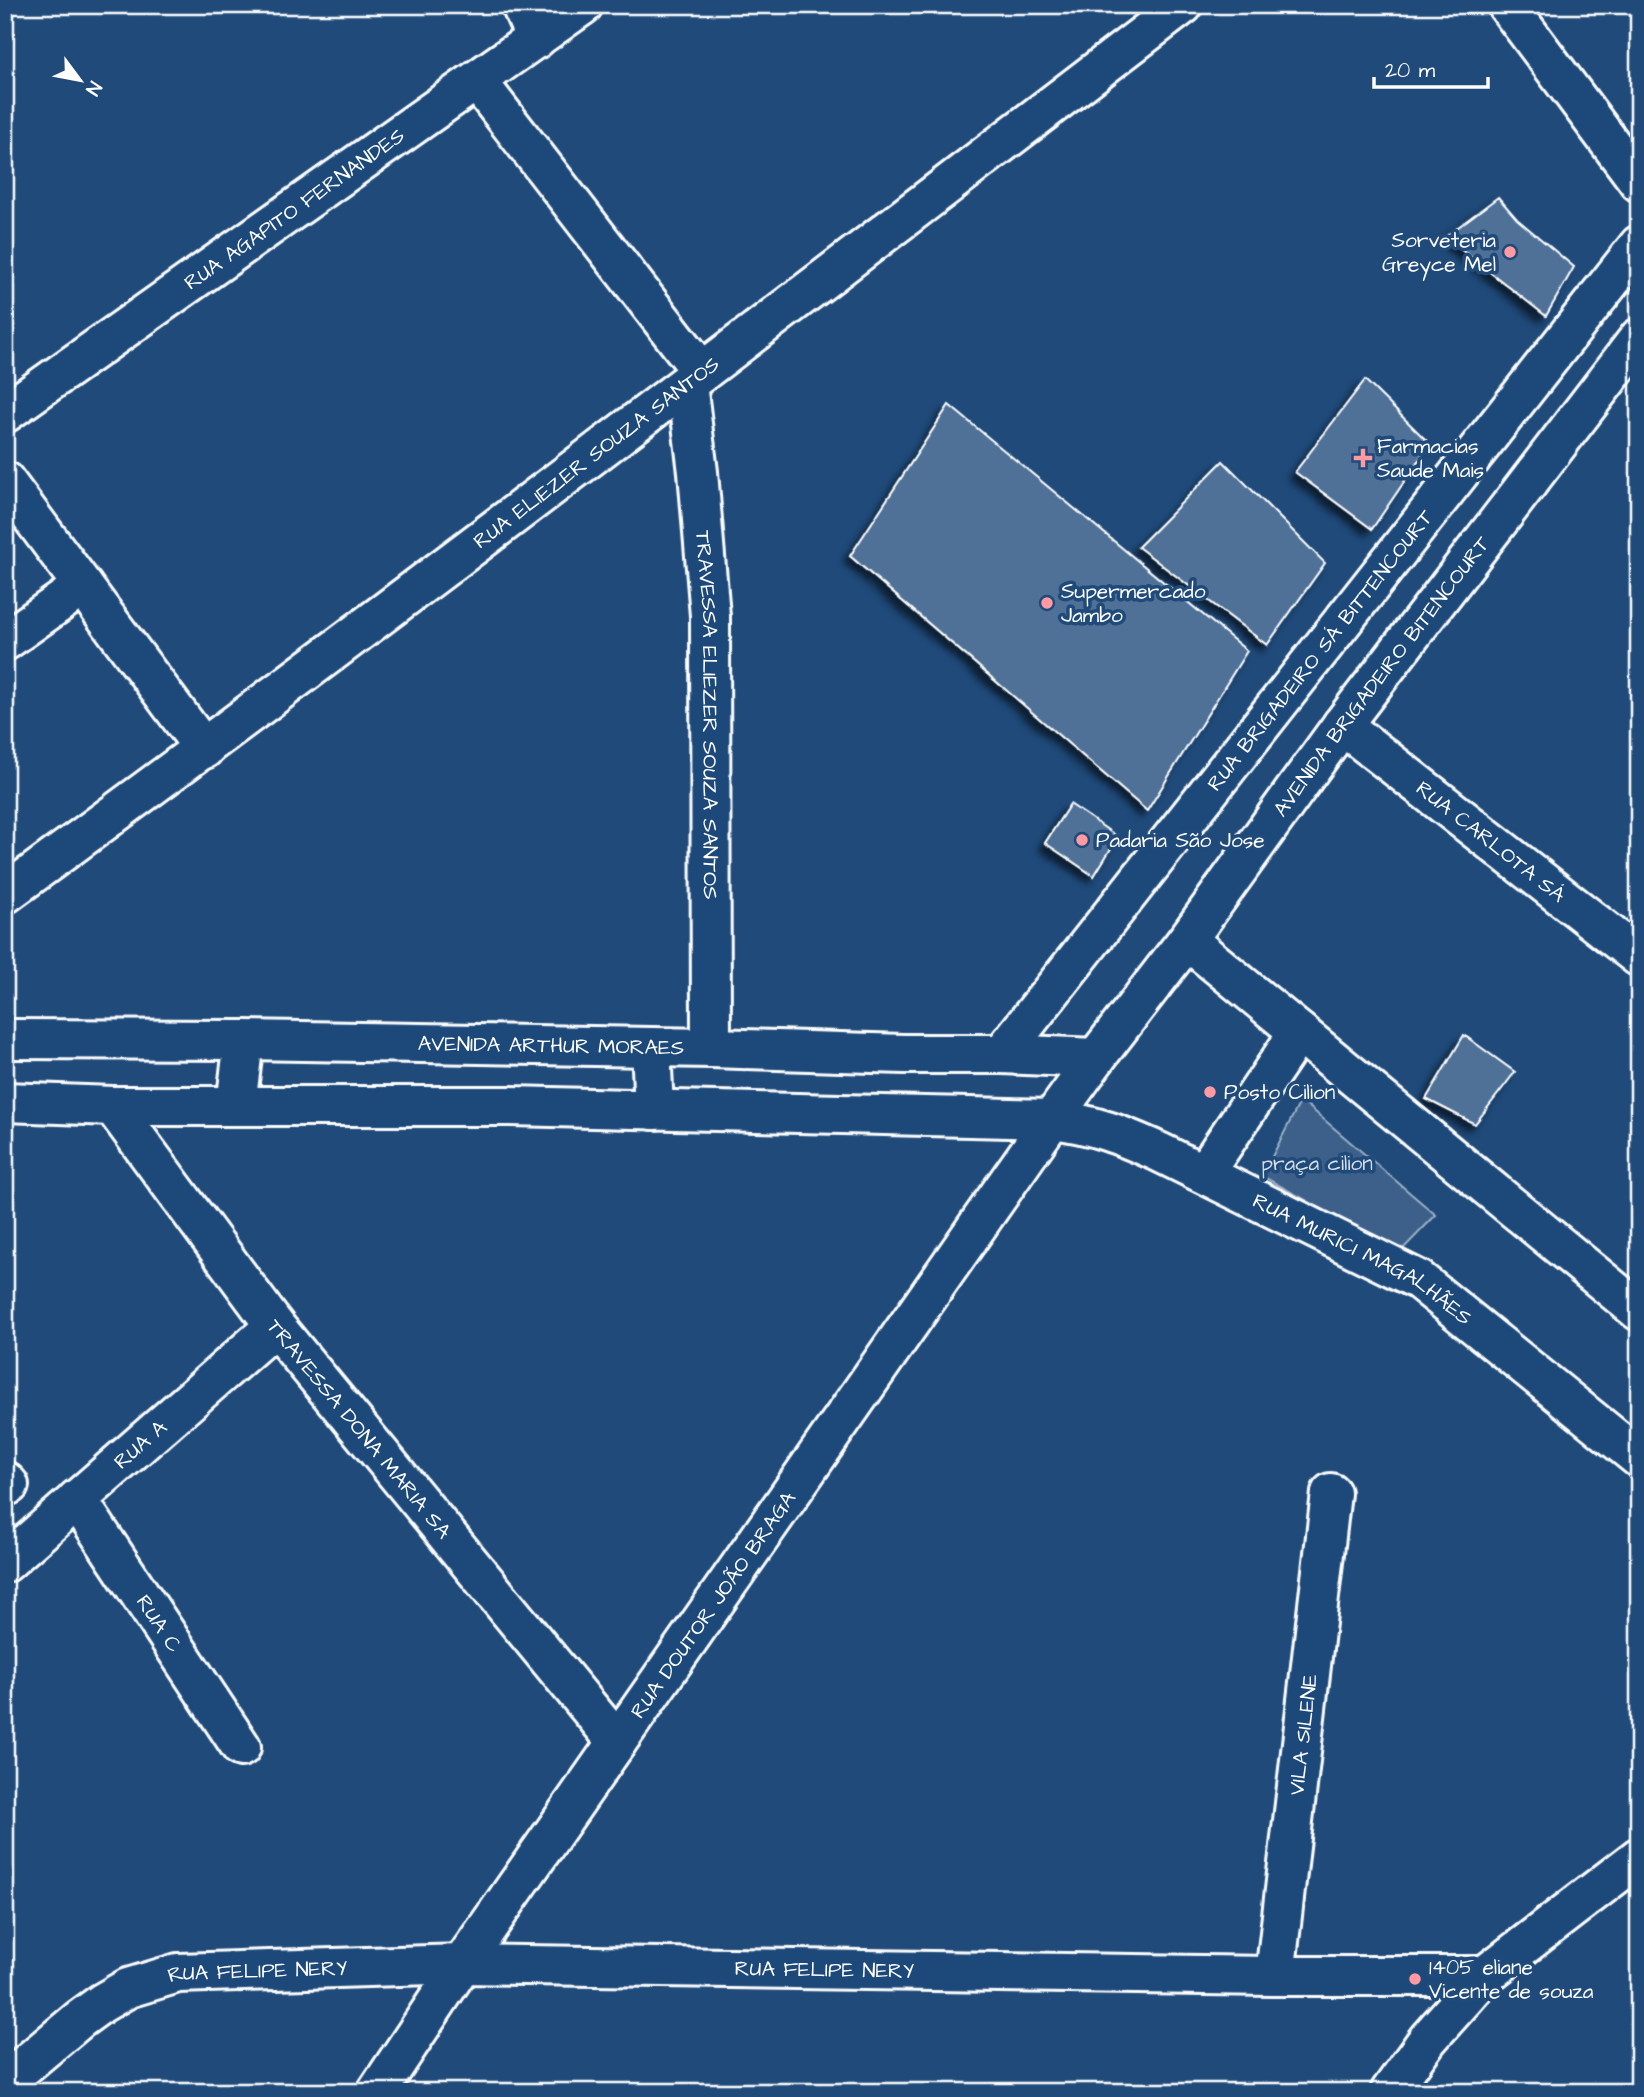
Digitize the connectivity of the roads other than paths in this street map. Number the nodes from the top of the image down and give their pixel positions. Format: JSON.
{"nodes":[{"id":1,"x":583,"y":5,"type":"edge"},
{"id":2,"x":1183,"y":5,"type":"edge"},
{"id":3,"x":1507,"y":5,"type":"edge"},
{"id":4,"x":528,"y":22,"type":"edge"},
{"id":5,"x":477,"y":81,"type":"junction"},
{"id":6,"x":1639,"y":182,"type":"edge"},
{"id":7,"x":1639,"y":245,"type":"edge"},
{"id":8,"x":1639,"y":338,"type":"edge"},
{"id":9,"x":694,"y":378,"type":"junction"},
{"id":10,"x":5,"y":413,"type":"edge"},
{"id":11,"x":5,"y":481,"type":"edge"},
{"id":12,"x":83,"y":586,"type":"junction"},
{"id":13,"x":5,"y":641,"type":"edge"},
{"id":14,"x":1342,"y":724,"type":"junction"},
{"id":15,"x":204,"y":749,"type":"junction"},
{"id":16,"x":5,"y":894,"type":"edge"},
{"id":17,"x":1187,"y":940,"type":"junction"},
{"id":18,"x":1639,"y":957,"type":"edge"},
{"id":19,"x":1299,"y":1032,"type":"junction"},
{"id":20,"x":5,"y":1039,"type":"edge"},
{"id":21,"x":244,"y":1040,"type":"junction"},
{"id":22,"x":651,"y":1047,"type":"junction"},
{"id":23,"x":711,"y":1048,"type":"junction"},
{"id":24,"x":1002,"y":1054,"type":"junction"},
{"id":25,"x":1096,"y":1058,"type":"junction"},
{"id":26,"x":5,"y":1102,"type":"edge"},
{"id":27,"x":113,"y":1106,"type":"junction"},
{"id":28,"x":236,"y":1106,"type":"junction"},
{"id":29,"x":653,"y":1110,"type":"junction"},
{"id":30,"x":1052,"y":1119,"type":"junction"},
{"id":31,"x":1204,"y":1173,"type":"junction"},
{"id":32,"x":1639,"y":1311,"type":"edge"},
{"id":33,"x":275,"y":1326,"type":"junction"},
{"id":34,"x":1639,"y":1458,"type":"edge"},
{"id":35,"x":1331,"y":1493,"type":"dead end"},
{"id":36,"x":77,"y":1499,"type":"junction"},
{"id":37,"x":5,"y":1563,"type":"edge"},
{"id":38,"x":617,"y":1742,"type":"junction"},
{"id":39,"x":241,"y":1747,"type":"dead end"},
{"id":40,"x":1639,"y":1857,"type":"edge"},
{"id":41,"x":463,"y":1964,"type":"junction"},
{"id":42,"x":1275,"y":1976,"type":"junction"},
{"id":43,"x":1484,"y":1976,"type":"junction"},
{"id":44,"x":5,"y":2082,"type":"edge"},
{"id":45,"x":376,"y":2092,"type":"edge"},
{"id":46,"x":1391,"y":2092,"type":"edge"}],
"edges":[{"from":1,"to":4,"type":"street","name":"RUA AGAPITO FERNANDES"},
{"from":2,"to":9,"type":"street","name":"RUA ELIEZER SOUZA SANTOS"},
{"from":3,"to":6,"type":"street"},
{"from":4,"to":5,"type":"street","name":"RUA AGAPITO FERNANDES"},
{"from":5,"to":9,"type":"street"},
{"from":5,"to":10,"type":"street","name":"RUA AGAPITO FERNANDES"},
{"from":7,"to":24,"type":"street","name":"RUA BRIGADEIRO SÁ BITTENCOURT"},
{"from":8,"to":14,"type":"street","name":"AVENIDA BRIGADEIRO BITENCOURT"},
{"from":9,"to":15,"type":"street","name":"RUA ELIEZER SOUZA SANTOS"},
{"from":9,"to":23,"type":"street","name":"TRAVESSA ELIEZER SOUZA SANTOS"},
{"from":11,"to":12,"type":"street"},
{"from":12,"to":13,"type":"street"},
{"from":12,"to":15,"type":"street"},
{"from":14,"to":17,"type":"street","name":"AVENIDA BRIGADEIRO BITENCOURT"},
{"from":14,"to":18,"type":"street","name":"RUA CARLOTA SÁ"},
{"from":15,"to":16,"type":"street","name":"RUA ELIEZER SOUZA SANTOS"},
{"from":17,"to":19,"type":"street"},
{"from":17,"to":25,"type":"street","name":"AVENIDA BRIGADEIRO BITENCOURT"},
{"from":19,"to":31,"type":"street"},
{"from":19,"to":32,"type":"street"},
{"from":20,"to":21,"type":"street","name":"AVENIDA ARTHUR MORAES"},
{"from":21,"to":22,"type":"street","name":"AVENIDA ARTHUR MORAES"},
{"from":21,"to":28,"type":"street"},
{"from":22,"to":23,"type":"street","name":"AVENIDA ARTHUR MORAES"},
{"from":22,"to":29,"type":"street"},
{"from":23,"to":24,"type":"street","name":"AVENIDA ARTHUR MORAES"},
{"from":24,"to":25,"type":"street","name":"AVENIDA ARTHUR MORAES"},
{"from":25,"to":30,"type":"street","name":"AVENIDA BRIGADEIRO BITENCOURT"},
{"from":26,"to":27,"type":"street"},
{"from":27,"to":28,"type":"street"},
{"from":27,"to":33,"type":"street","name":"TRAVESSA DONA MARIA SA"},
{"from":28,"to":29,"type":"street"},
{"from":29,"to":30,"type":"street"},
{"from":30,"to":31,"type":"street","name":"RUA MURICI MAGALHÃES"},
{"from":30,"to":38,"type":"street","name":"RUA DOUTOR JOÃO BRAGA"},
{"from":31,"to":34,"type":"street","name":"RUA MURICI MAGALHÃES"},
{"from":33,"to":36,"type":"street","name":"RUA A"},
{"from":33,"to":38,"type":"street","name":"TRAVESSA DONA MARIA SA"},
{"from":35,"to":42,"type":"street","name":"VILA SILENE"},
{"from":36,"to":37,"type":"street","name":"RUA A"},
{"from":36,"to":39,"type":"street","name":"RUA C"},
{"from":38,"to":41,"type":"street","name":"RUA DOUTOR JOÃO BRAGA"},
{"from":40,"to":43,"type":"street"},
{"from":41,"to":42,"type":"street","name":"RUA FELIPE NERY"},
{"from":41,"to":44,"type":"street","name":"RUA FELIPE NERY"},
{"from":41,"to":45,"type":"street","name":"RUA DOUTOR JOÃO BRAGA"},
{"from":42,"to":43,"type":"street","name":"RUA FELIPE NERY"},
{"from":43,"to":46,"type":"street"}]}
